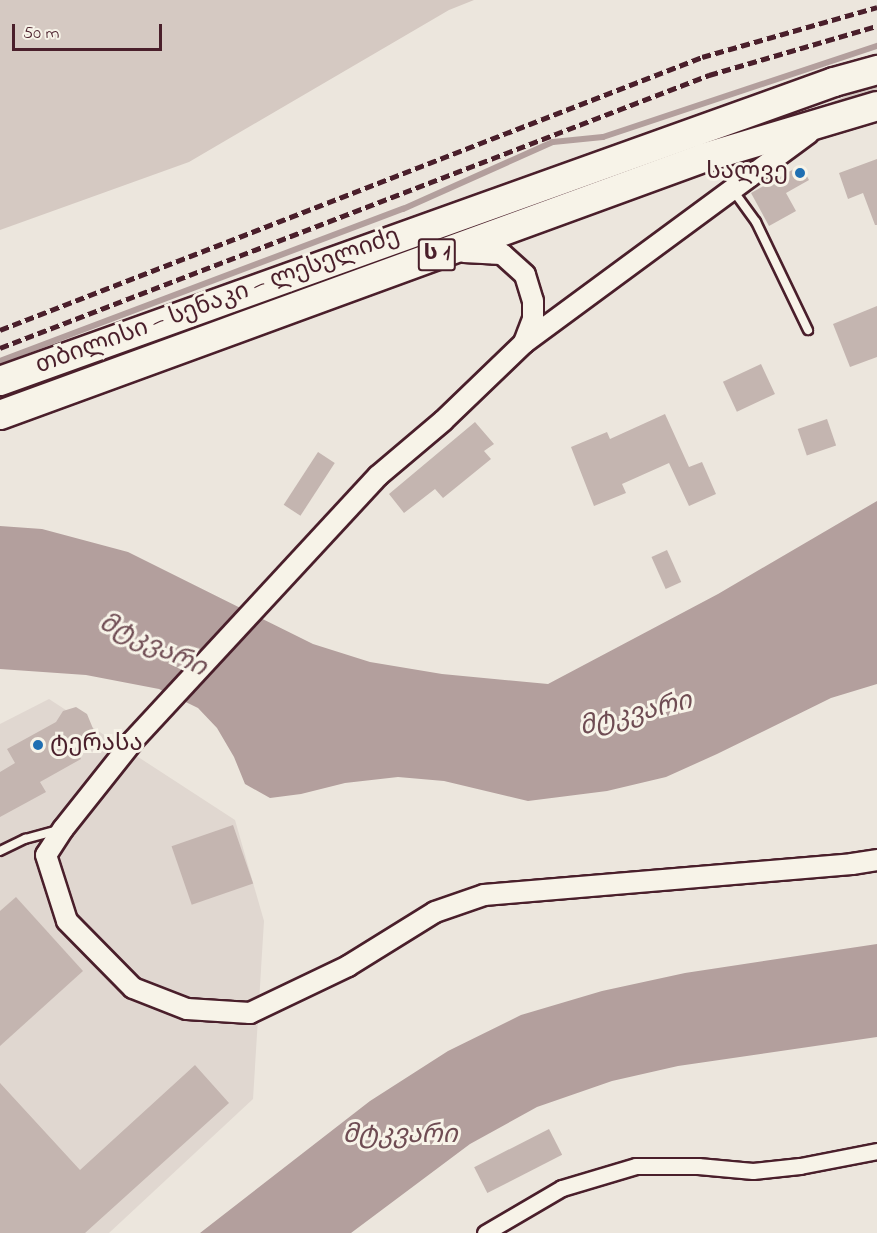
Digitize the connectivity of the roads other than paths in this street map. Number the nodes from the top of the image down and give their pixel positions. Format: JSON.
{"nodes":[{"id":1,"x":877,"y":70,"type":"edge"},
{"id":2,"x":877,"y":106,"type":"edge"},
{"id":3,"x":832,"y":119,"type":"junction"},
{"id":4,"x":731,"y":188,"type":"junction"},
{"id":5,"x":440,"y":254,"type":"junction"},
{"id":6,"x":808,"y":330,"type":"dead end"},
{"id":7,"x":524,"y":343,"type":"junction"},
{"id":8,"x":0,"y":381,"type":"edge"},
{"id":9,"x":0,"y":415,"type":"edge"},
{"id":10,"x":63,"y":829,"type":"junction"},
{"id":11,"x":0,"y":851,"type":"edge"},
{"id":12,"x":877,"y":860,"type":"edge"},
{"id":13,"x":877,"y":1151,"type":"edge"},
{"id":14,"x":485,"y":1233,"type":"edge"}],
"edges":[{"from":1,"to":8,"type":"highway","name":"თბილისი — სენაკი — ლესელიძე","number":"ს 1"},
{"from":2,"to":3,"type":"highway","name":"თბილისი — სენაკი — ლესელიძე","number":"ს 1"},
{"from":3,"to":4,"type":"street"},
{"from":3,"to":5,"type":"highway","name":"თბილისი — სენაკი — ლესელიძე","number":"ს 1"},
{"from":4,"to":6,"type":"lane"},
{"from":4,"to":7,"type":"street"},
{"from":5,"to":7,"type":"street"},
{"from":5,"to":9,"type":"highway","name":"თბილისი — სენაკი — ლესელიძე","number":"ს 1"},
{"from":7,"to":10,"type":"street"},
{"from":10,"to":11,"type":"lane"},
{"from":10,"to":12,"type":"street"},
{"from":13,"to":14,"type":"street"}]}
